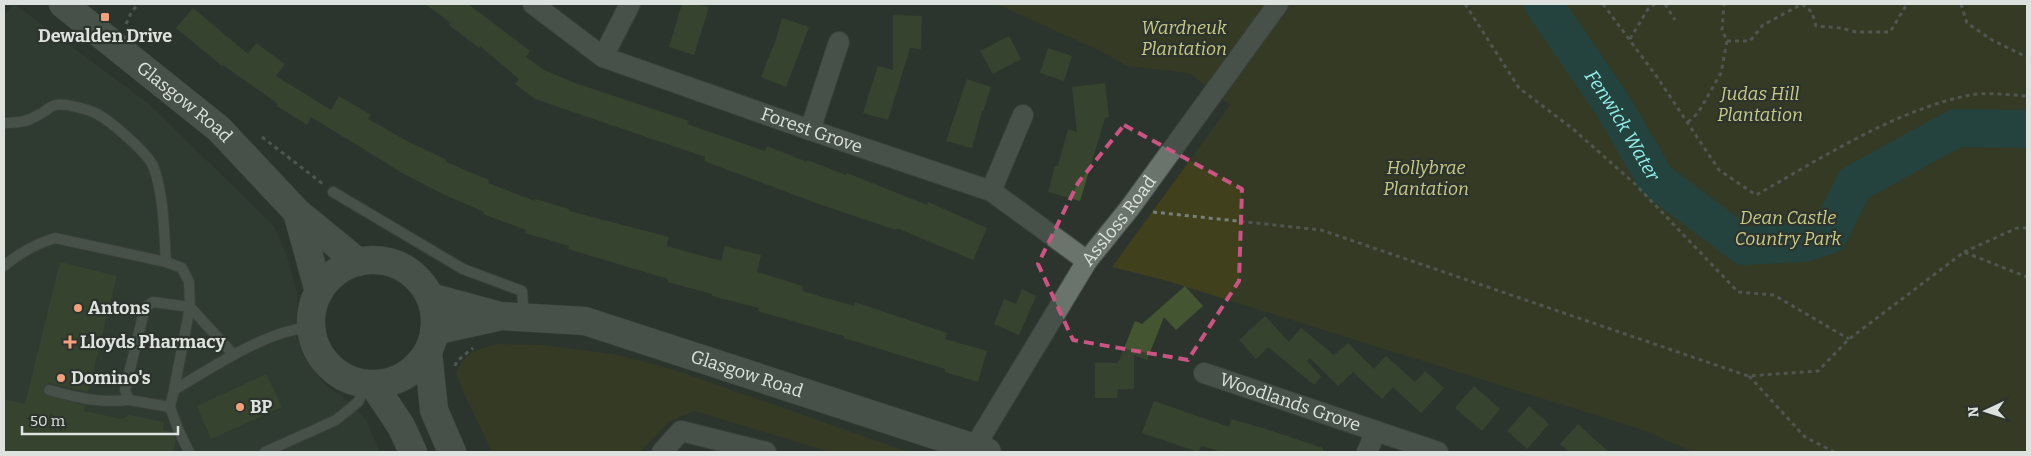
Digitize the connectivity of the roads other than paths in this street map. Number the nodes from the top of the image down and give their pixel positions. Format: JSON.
{"nodes":[{"id":1,"x":63,"y":4,"type":"edge"},
{"id":2,"x":533,"y":4,"type":"edge"},
{"id":3,"x":630,"y":4,"type":"edge"},
{"id":4,"x":1278,"y":4,"type":"edge"},
{"id":5,"x":839,"y":42,"type":"dead end"},
{"id":6,"x":603,"y":58,"type":"junction"},
{"id":7,"x":1023,"y":115,"type":"dead end"},
{"id":8,"x":4,"y":123,"type":"edge"},
{"id":9,"x":810,"y":130,"type":"junction"},
{"id":10,"x":991,"y":191,"type":"junction"},
{"id":11,"x":333,"y":192,"type":"road end"},
{"id":12,"x":297,"y":212,"type":"junction"},
{"id":13,"x":1087,"y":261,"type":"junction"},
{"id":14,"x":166,"y":262,"type":"junction"},
{"id":15,"x":358,"y":262,"type":"junction"},
{"id":16,"x":4,"y":266,"type":"edge"},
{"id":17,"x":319,"y":292,"type":"junction"},
{"id":18,"x":430,"y":296,"type":"junction"},
{"id":19,"x":190,"y":306,"type":"junction"},
{"id":20,"x":512,"y":317,"type":"junction"},
{"id":21,"x":311,"y":328,"type":"junction"},
{"id":22,"x":431,"y":341,"type":"junction"},
{"id":23,"x":234,"y":355,"type":"junction"},
{"id":24,"x":1204,"y":373,"type":"dead end"},
{"id":25,"x":370,"y":384,"type":"junction"},
{"id":26,"x":49,"y":390,"type":"dead end"},
{"id":27,"x":174,"y":390,"type":"junction"},
{"id":28,"x":129,"y":400,"type":"junction"},
{"id":29,"x":170,"y":406,"type":"junction"},
{"id":30,"x":1376,"y":431,"type":"junction"},
{"id":31,"x":981,"y":450,"type":"edge"},
{"id":32,"x":189,"y":452,"type":"edge"},
{"id":33,"x":265,"y":452,"type":"edge"},
{"id":34,"x":413,"y":452,"type":"edge"},
{"id":35,"x":452,"y":452,"type":"edge"},
{"id":36,"x":662,"y":452,"type":"edge"},
{"id":37,"x":766,"y":452,"type":"edge"},
{"id":38,"x":1367,"y":452,"type":"edge"},
{"id":39,"x":1438,"y":452,"type":"edge"}],
"edges":[{"from":1,"to":12,"type":"main road","name":"Glasgow Road"},
{"from":2,"to":6,"type":"street","name":"Forest Grove"},
{"from":3,"to":6,"type":"street"},
{"from":4,"to":13,"type":"street","name":"Assloss Road"},
{"from":5,"to":9,"type":"street"},
{"from":6,"to":9,"type":"street","name":"Forest Grove"},
{"from":7,"to":10,"type":"street"},
{"from":8,"to":14,"type":"lane"},
{"from":9,"to":10,"type":"street","name":"Forest Grove"},
{"from":10,"to":13,"type":"street","name":"Forest Grove"},
{"from":11,"to":20,"type":"lane"},
{"from":12,"to":15,"type":"main road","name":"Glasgow Road"},
{"from":12,"to":17,"type":"main road","name":"Glasgow Road"},
{"from":13,"to":31,"type":"street","name":"Assloss Road"},
{"from":14,"to":16,"type":"lane"},
{"from":14,"to":19,"type":"lane"},
{"from":15,"to":17,"type":"main road"},
{"from":15,"to":18,"type":"main road"},
{"from":17,"to":21,"type":"main road"},
{"from":18,"to":20,"type":"main road","name":"Glasgow Road"},
{"from":18,"to":22,"type":"main road"},
{"from":19,"to":23,"type":"lane"},
{"from":19,"to":27,"type":"lane"},
{"from":19,"to":28,"type":"lane"},
{"from":20,"to":22,"type":"main road","name":"Glasgow Road"},
{"from":20,"to":31,"type":"main road","name":"Glasgow Road"},
{"from":21,"to":23,"type":"lane"},
{"from":21,"to":25,"type":"main road"},
{"from":22,"to":25,"type":"main road"},
{"from":22,"to":35,"type":"main road"},
{"from":23,"to":27,"type":"lane"},
{"from":24,"to":30,"type":"street","name":"Woodlands Grove"},
{"from":25,"to":33,"type":"lane"},
{"from":25,"to":34,"type":"main road"},
{"from":26,"to":28,"type":"lane"},
{"from":27,"to":29,"type":"lane"},
{"from":28,"to":29,"type":"lane"},
{"from":29,"to":32,"type":"lane"},
{"from":30,"to":38,"type":"street","name":"Woodlands Grove"},
{"from":30,"to":39,"type":"street","name":"Woodlands Grove"},
{"from":36,"to":37,"type":"street"}]}
